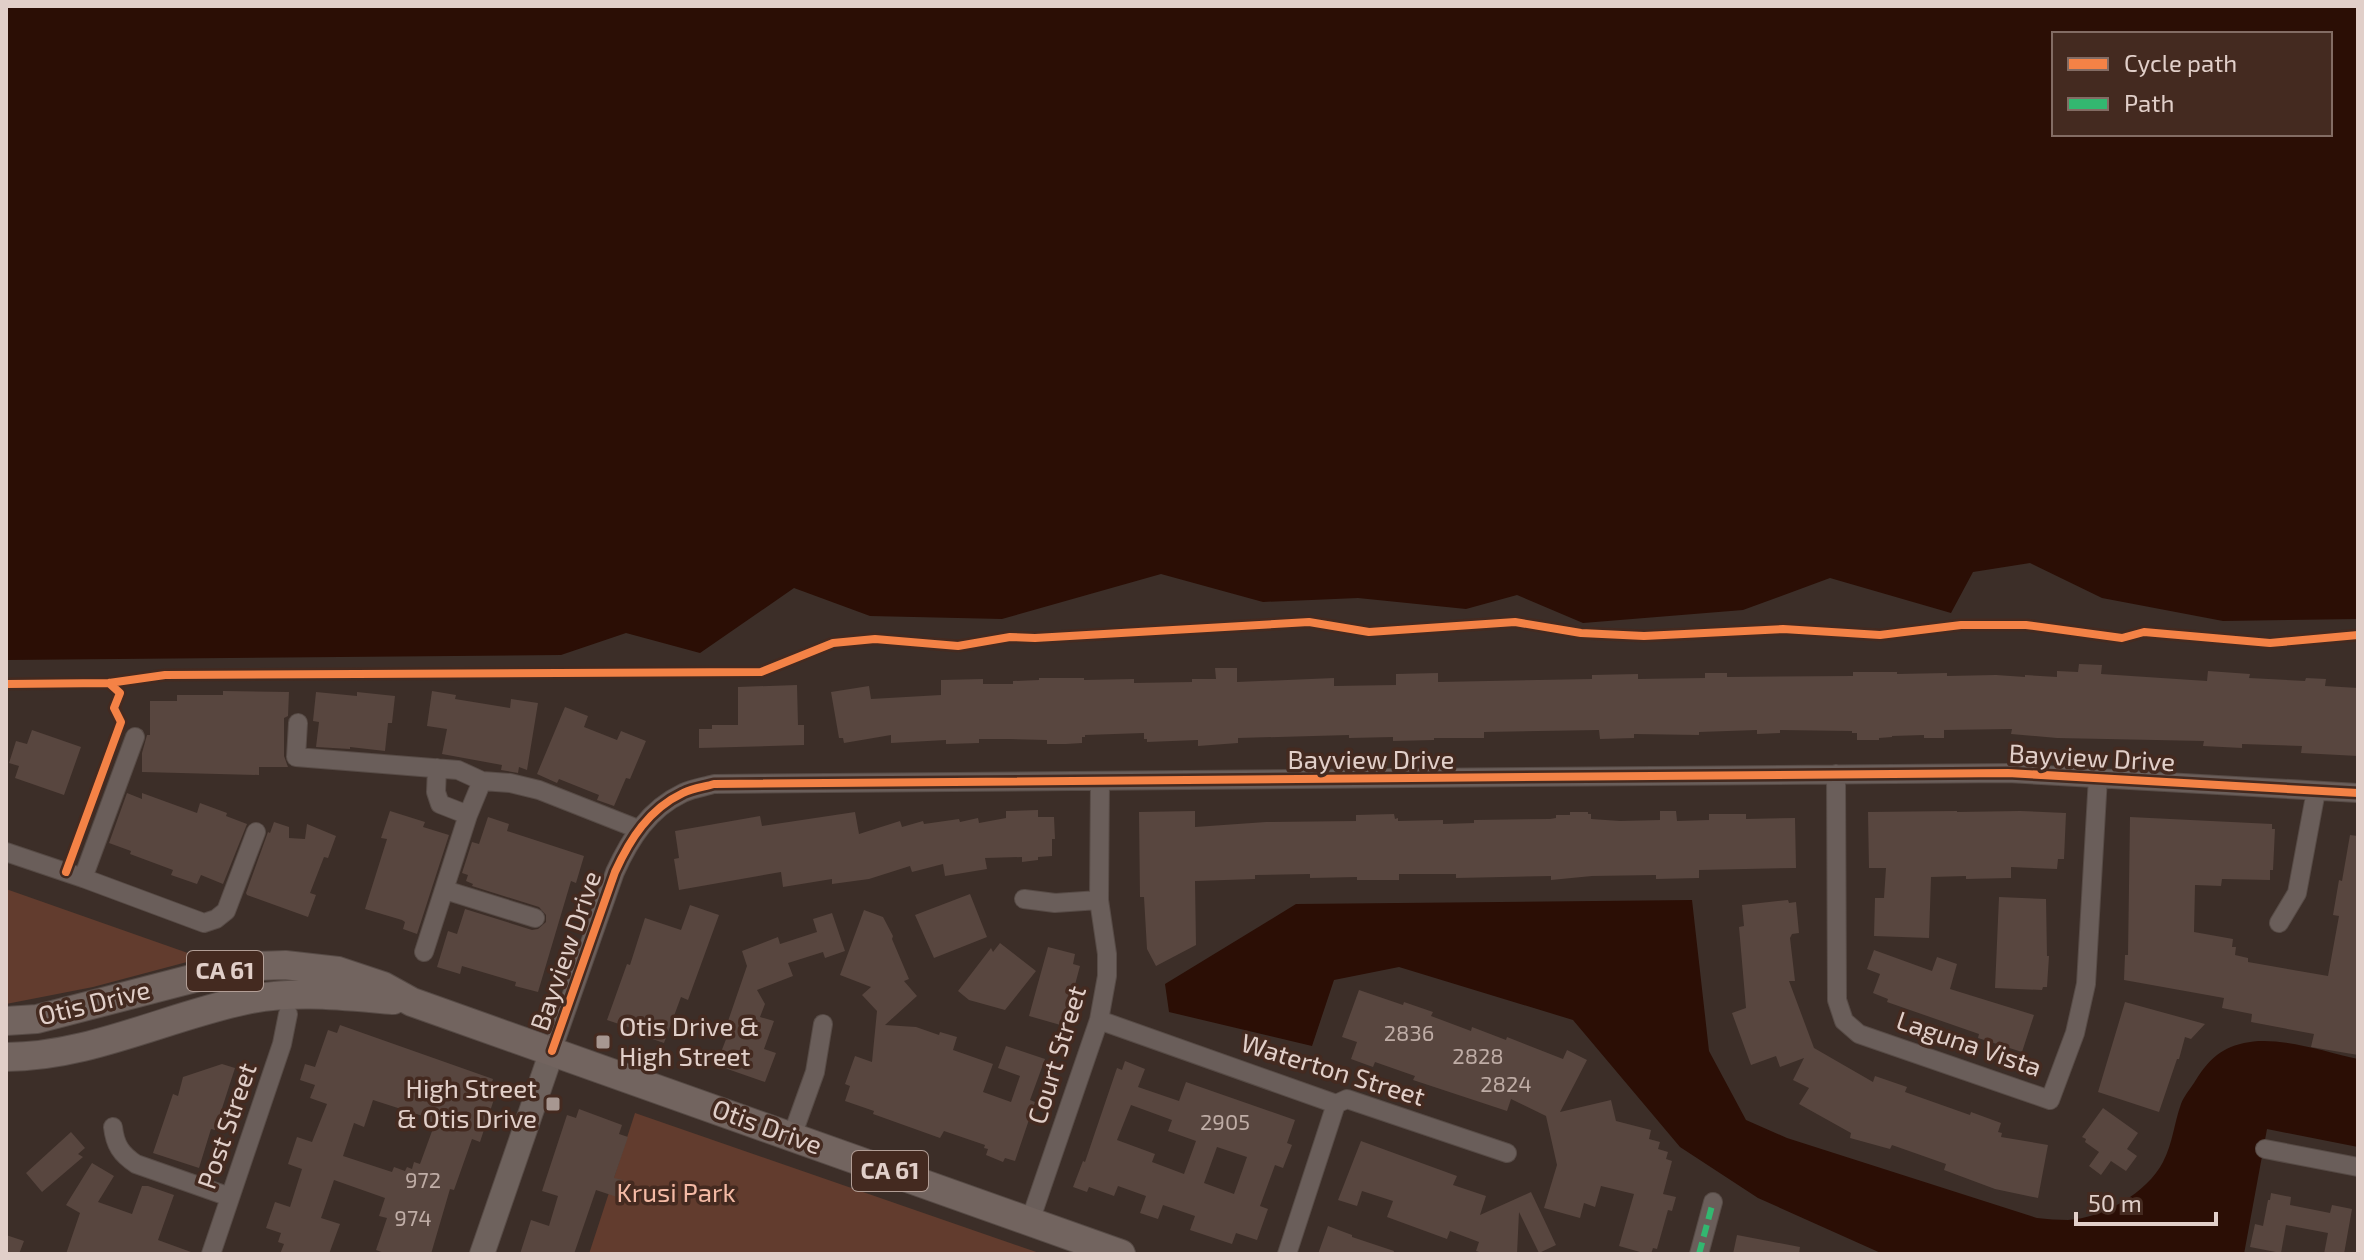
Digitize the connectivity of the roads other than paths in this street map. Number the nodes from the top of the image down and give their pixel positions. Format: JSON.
{"nodes":[{"id":1,"x":298,"y":723,"type":"dead end"},
{"id":2,"x":135,"y":737,"type":"dead end"},
{"id":3,"x":437,"y":768,"type":"junction"},
{"id":4,"x":1836,"y":774,"type":"junction"},
{"id":5,"x":2098,"y":777,"type":"junction"},
{"id":6,"x":482,"y":781,"type":"junction"},
{"id":7,"x":1100,"y":782,"type":"junction"},
{"id":8,"x":2316,"y":791,"type":"junction"},
{"id":9,"x":2358,"y":793,"type":"edge"},
{"id":10,"x":468,"y":815,"type":"junction"},
{"id":11,"x":638,"y":829,"type":"junction"},
{"id":12,"x":256,"y":832,"type":"dead end"},
{"id":13,"x":6,"y":852,"type":"edge"},
{"id":14,"x":83,"y":878,"type":"junction"},
{"id":15,"x":445,"y":890,"type":"junction"},
{"id":16,"x":1024,"y":899,"type":"dead end"},
{"id":17,"x":1099,"y":900,"type":"junction"},
{"id":18,"x":535,"y":918,"type":"dead end"},
{"id":19,"x":2279,"y":923,"type":"dead end"},
{"id":20,"x":424,"y":952,"type":"dead end"},
{"id":21,"x":412,"y":1002,"type":"junction"},
{"id":22,"x":288,"y":1014,"type":"dead end"},
{"id":23,"x":1099,"y":1020,"type":"junction"},
{"id":24,"x":6,"y":1021,"type":"edge"},
{"id":25,"x":823,"y":1024,"type":"dead end"},
{"id":26,"x":552,"y":1051,"type":"junction"},
{"id":27,"x":6,"y":1057,"type":"edge"},
{"id":28,"x":1336,"y":1104,"type":"junction"},
{"id":29,"x":113,"y":1127,"type":"dead end"},
{"id":30,"x":792,"y":1136,"type":"junction"},
{"id":31,"x":2265,"y":1149,"type":"dead end"},
{"id":32,"x":1507,"y":1153,"type":"dead end"},
{"id":33,"x":2358,"y":1167,"type":"edge"},
{"id":34,"x":230,"y":1197,"type":"junction"},
{"id":35,"x":1713,"y":1202,"type":"dead end"},
{"id":36,"x":1030,"y":1221,"type":"junction"},
{"id":37,"x":211,"y":1254,"type":"edge"},
{"id":38,"x":482,"y":1254,"type":"edge"},
{"id":39,"x":1121,"y":1254,"type":"edge"},
{"id":40,"x":1287,"y":1254,"type":"edge"},
{"id":41,"x":1699,"y":1254,"type":"edge"}],
"edges":[{"from":1,"to":3,"type":"street"},
{"from":2,"to":14,"type":"street"},
{"from":3,"to":6,"type":"street"},
{"from":3,"to":10,"type":"street"},
{"from":4,"to":5,"type":"street","name":"Bayview Drive"},
{"from":4,"to":5,"type":"street","name":"Laguna Vista"},
{"from":4,"to":7,"type":"street","name":"Bayview Drive"},
{"from":5,"to":8,"type":"street","name":"Bayview Drive"},
{"from":6,"to":10,"type":"street"},
{"from":6,"to":11,"type":"street"},
{"from":7,"to":11,"type":"street","name":"Bayview Drive"},
{"from":7,"to":17,"type":"street","name":"Court Street"},
{"from":8,"to":9,"type":"street","name":"Bayview Drive"},
{"from":8,"to":19,"type":"street"},
{"from":10,"to":15,"type":"street"},
{"from":11,"to":26,"type":"street","name":"Bayview Drive"},
{"from":12,"to":14,"type":"street"},
{"from":13,"to":14,"type":"street"},
{"from":15,"to":18,"type":"street"},
{"from":15,"to":20,"type":"street"},
{"from":16,"to":17,"type":"street"},
{"from":17,"to":23,"type":"street","name":"Court Street"},
{"from":21,"to":24,"type":"main road","name":"Otis Drive","number":"CA 61"},
{"from":21,"to":26,"type":"main road","name":"Otis Drive","number":"CA 61"},
{"from":21,"to":27,"type":"main road","name":"Otis Drive","number":"CA 61"},
{"from":22,"to":34,"type":"street","name":"Post Street"},
{"from":23,"to":28,"type":"street","name":"Waterton Street"},
{"from":23,"to":36,"type":"street","name":"Court Street"},
{"from":25,"to":30,"type":"street"},
{"from":26,"to":30,"type":"main road","name":"Otis Drive","number":"CA 61"},
{"from":26,"to":38,"type":"main road"},
{"from":28,"to":32,"type":"street","name":"Waterton Street"},
{"from":28,"to":40,"type":"street"},
{"from":29,"to":34,"type":"street"},
{"from":30,"to":36,"type":"main road","name":"Otis Drive","number":"CA 61"},
{"from":31,"to":33,"type":"street"},
{"from":34,"to":37,"type":"street","name":"Post Street"},
{"from":35,"to":41,"type":"street"},
{"from":36,"to":39,"type":"main road","name":"Otis Drive","number":"CA 61"}]}
